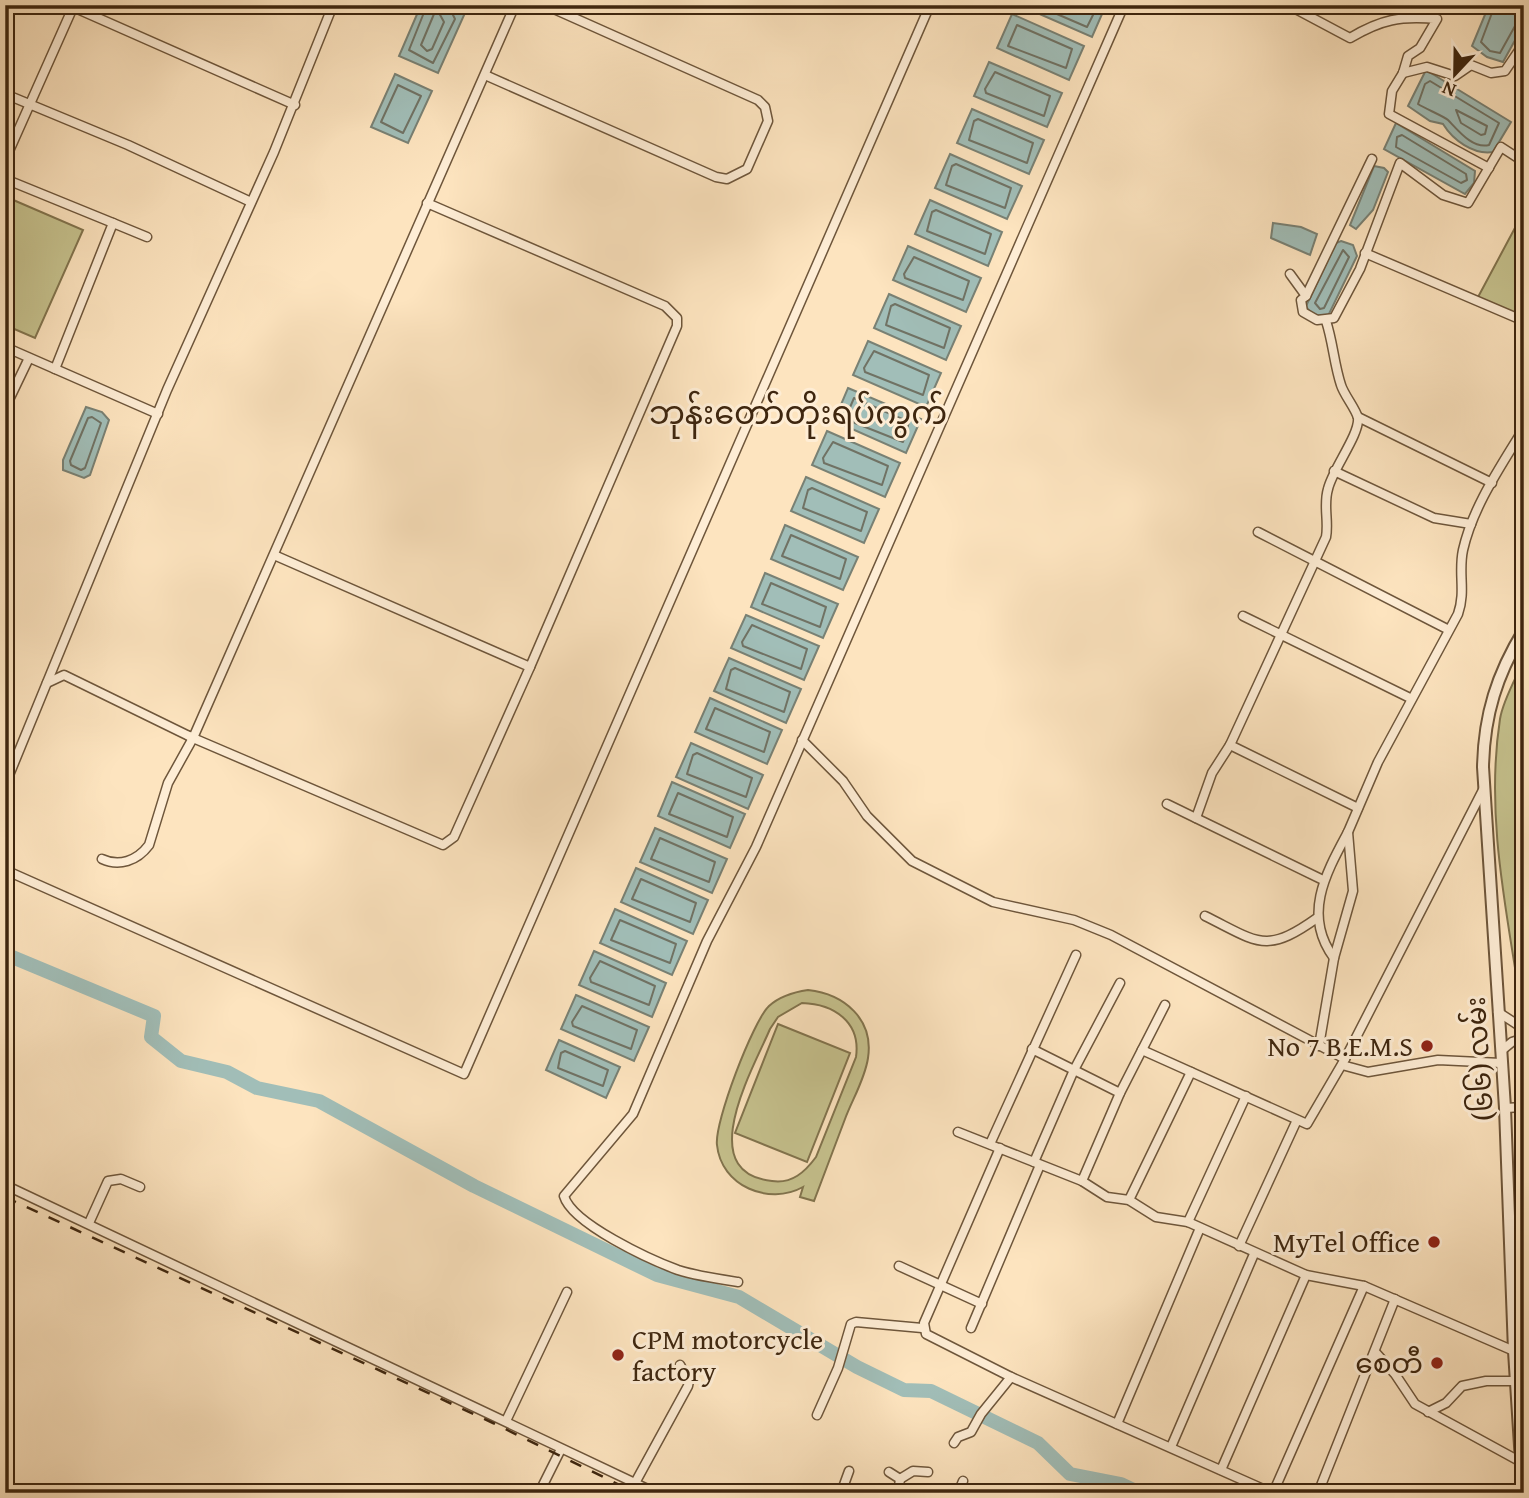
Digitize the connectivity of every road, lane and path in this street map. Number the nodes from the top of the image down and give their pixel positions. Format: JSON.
{"nodes":[{"id":1,"x":317,"y":5,"type":"edge"},
{"id":2,"x":515,"y":5,"type":"edge"},
{"id":3,"x":545,"y":5,"type":"edge"},
{"id":4,"x":930,"y":5,"type":"edge"},
{"id":5,"x":1124,"y":5,"type":"edge"},
{"id":6,"x":1289,"y":5,"type":"edge"},
{"id":7,"x":73,"y":6,"type":"edge"},
{"id":8,"x":332,"y":8,"type":"edge"},
{"id":9,"x":1524,"y":43,"type":"edge"},
{"id":10,"x":1403,"y":73,"type":"junction"},
{"id":11,"x":485,"y":75,"type":"junction"},
{"id":12,"x":5,"y":94,"type":"edge"},
{"id":13,"x":30,"y":104,"type":"junction"},
{"id":14,"x":295,"y":105,"type":"junction"},
{"id":15,"x":1372,"y":159,"type":"dead end"},
{"id":16,"x":5,"y":160,"type":"edge"},
{"id":17,"x":1524,"y":162,"type":"edge"},
{"id":18,"x":1489,"y":168,"type":"junction"},
{"id":19,"x":5,"y":179,"type":"edge"},
{"id":20,"x":251,"y":202,"type":"junction"},
{"id":21,"x":427,"y":203,"type":"junction"},
{"id":22,"x":113,"y":223,"type":"junction"},
{"id":23,"x":147,"y":237,"type":"dead end"},
{"id":24,"x":1365,"y":253,"type":"junction"},
{"id":25,"x":1290,"y":275,"type":"dead end"},
{"id":26,"x":1306,"y":296,"type":"junction"},
{"id":27,"x":1326,"y":321,"type":"junction"},
{"id":28,"x":1524,"y":321,"type":"edge"},
{"id":29,"x":5,"y":347,"type":"edge"},
{"id":30,"x":29,"y":358,"type":"junction"},
{"id":31,"x":55,"y":369,"type":"junction"},
{"id":32,"x":5,"y":408,"type":"edge"},
{"id":33,"x":158,"y":414,"type":"junction"},
{"id":34,"x":1358,"y":417,"type":"junction"},
{"id":35,"x":1524,"y":428,"type":"edge"},
{"id":36,"x":1334,"y":471,"type":"junction"},
{"id":37,"x":1492,"y":482,"type":"junction"},
{"id":38,"x":1471,"y":524,"type":"junction"},
{"id":39,"x":1258,"y":532,"type":"dead end"},
{"id":40,"x":274,"y":555,"type":"junction"},
{"id":41,"x":1316,"y":560,"type":"junction"},
{"id":42,"x":1243,"y":616,"type":"dead end"},
{"id":43,"x":1447,"y":629,"type":"junction"},
{"id":44,"x":1524,"y":630,"type":"edge"},
{"id":45,"x":1283,"y":635,"type":"junction"},
{"id":46,"x":530,"y":667,"type":"junction"},
{"id":47,"x":47,"y":683,"type":"junction"},
{"id":48,"x":1410,"y":698,"type":"junction"},
{"id":49,"x":193,"y":738,"type":"junction"},
{"id":50,"x":802,"y":740,"type":"junction"},
{"id":51,"x":1230,"y":746,"type":"junction"},
{"id":52,"x":5,"y":785,"type":"edge"},
{"id":53,"x":1484,"y":788,"type":"junction"},
{"id":54,"x":1167,"y":804,"type":"dead end"},
{"id":55,"x":1358,"y":808,"type":"junction"},
{"id":56,"x":1196,"y":818,"type":"junction"},
{"id":57,"x":1348,"y":832,"type":"junction"},
{"id":58,"x":102,"y":859,"type":"dead end"},
{"id":59,"x":5,"y":870,"type":"edge"},
{"id":60,"x":1323,"y":880,"type":"junction"},
{"id":61,"x":1205,"y":916,"type":"dead end"},
{"id":62,"x":1317,"y":918,"type":"junction"},
{"id":63,"x":1076,"y":955,"type":"dead end"},
{"id":64,"x":1334,"y":958,"type":"junction"},
{"id":65,"x":1120,"y":983,"type":"dead end"},
{"id":66,"x":1165,"y":1004,"type":"dead end"},
{"id":67,"x":1498,"y":1012,"type":"junction"},
{"id":68,"x":1524,"y":1029,"type":"edge"},
{"id":69,"x":1524,"y":1038,"type":"edge"},
{"id":70,"x":1319,"y":1046,"type":"junction"},
{"id":71,"x":1032,"y":1049,"type":"junction"},
{"id":72,"x":1142,"y":1050,"type":"junction"},
{"id":73,"x":1501,"y":1057,"type":"junction"},
{"id":74,"x":1343,"y":1062,"type":"junction"},
{"id":75,"x":1074,"y":1070,"type":"junction"},
{"id":76,"x":1191,"y":1072,"type":"junction"},
{"id":77,"x":1120,"y":1093,"type":"junction"},
{"id":78,"x":1246,"y":1096,"type":"junction"},
{"id":79,"x":1524,"y":1107,"type":"edge"},
{"id":80,"x":1505,"y":1108,"type":"junction"},
{"id":81,"x":1297,"y":1120,"type":"junction"},
{"id":82,"x":958,"y":1132,"type":"dead end"},
{"id":83,"x":990,"y":1144,"type":"junction"},
{"id":84,"x":1000,"y":1148,"type":"junction"},
{"id":85,"x":1037,"y":1163,"type":"junction"},
{"id":86,"x":1082,"y":1181,"type":"junction"},
{"id":87,"x":5,"y":1185,"type":"edge"},
{"id":88,"x":140,"y":1187,"type":"dead end"},
{"id":89,"x":1129,"y":1200,"type":"junction"},
{"id":90,"x":1188,"y":1222,"type":"junction"},
{"id":91,"x":89,"y":1223,"type":"junction"},
{"id":92,"x":1200,"y":1228,"type":"junction"},
{"id":93,"x":1239,"y":1246,"type":"junction"},
{"id":94,"x":1511,"y":1249,"type":"junction"},
{"id":95,"x":1524,"y":1249,"type":"edge"},
{"id":96,"x":1254,"y":1254,"type":"junction"},
{"id":97,"x":899,"y":1266,"type":"dead end"},
{"id":98,"x":1306,"y":1275,"type":"junction"},
{"id":99,"x":738,"y":1282,"type":"dead end"},
{"id":100,"x":940,"y":1286,"type":"junction"},
{"id":101,"x":1364,"y":1286,"type":"junction"},
{"id":102,"x":567,"y":1292,"type":"dead end"},
{"id":103,"x":1395,"y":1299,"type":"junction"},
{"id":104,"x":982,"y":1304,"type":"junction"},
{"id":105,"x":922,"y":1328,"type":"junction"},
{"id":106,"x":971,"y":1328,"type":"dead end"},
{"id":107,"x":1517,"y":1349,"type":"edge"},
{"id":108,"x":1376,"y":1353,"type":"junction"},
{"id":109,"x":680,"y":1365,"type":"dead end"},
{"id":110,"x":1011,"y":1377,"type":"junction"},
{"id":111,"x":1516,"y":1381,"type":"junction"},
{"id":112,"x":1428,"y":1412,"type":"junction"},
{"id":113,"x":817,"y":1415,"type":"dead end"},
{"id":114,"x":506,"y":1421,"type":"junction"},
{"id":115,"x":1117,"y":1424,"type":"junction"},
{"id":116,"x":954,"y":1443,"type":"dead end"},
{"id":117,"x":1171,"y":1447,"type":"junction"},
{"id":118,"x":561,"y":1449,"type":"junction"},
{"id":119,"x":1522,"y":1467,"type":"edge"},
{"id":120,"x":1221,"y":1469,"type":"junction"},
{"id":121,"x":849,"y":1471,"type":"dead end"},
{"id":122,"x":889,"y":1472,"type":"dead end"},
{"id":123,"x":928,"y":1472,"type":"dead end"},
{"id":124,"x":900,"y":1479,"type":"junction"},
{"id":125,"x":963,"y":1481,"type":"dead end"},
{"id":126,"x":635,"y":1483,"type":"junction"},
{"id":127,"x":538,"y":1493,"type":"edge"},
{"id":128,"x":656,"y":1493,"type":"edge"},
{"id":129,"x":841,"y":1493,"type":"edge"},
{"id":130,"x":898,"y":1493,"type":"edge"},
{"id":131,"x":958,"y":1493,"type":"edge"},
{"id":132,"x":1272,"y":1493,"type":"edge"},
{"id":133,"x":1318,"y":1493,"type":"edge"},
{"id":134,"x":1523,"y":1493,"type":"edge"}],
"edges":[{"from":1,"to":8,"type":"street"},
{"from":2,"to":11,"type":"street"},
{"from":3,"to":11,"type":"street"},
{"from":4,"to":59,"type":"street"},
{"from":5,"to":50,"type":"street"},
{"from":6,"to":10,"type":"street"},
{"from":7,"to":13,"type":"street"},
{"from":7,"to":14,"type":"street"},
{"from":8,"to":14,"type":"street"},
{"from":9,"to":10,"type":"street"},
{"from":10,"to":18,"type":"street"},
{"from":11,"to":21,"type":"street"},
{"from":12,"to":13,"type":"street"},
{"from":13,"to":16,"type":"street"},
{"from":13,"to":20,"type":"street"},
{"from":14,"to":20,"type":"street"},
{"from":15,"to":26,"type":"street"},
{"from":17,"to":18,"type":"street"},
{"from":18,"to":24,"type":"street"},
{"from":19,"to":22,"type":"street"},
{"from":20,"to":33,"type":"street"},
{"from":21,"to":40,"type":"street"},
{"from":21,"to":46,"type":"street"},
{"from":22,"to":23,"type":"street"},
{"from":22,"to":31,"type":"street"},
{"from":24,"to":27,"type":"street"},
{"from":24,"to":28,"type":"street"},
{"from":25,"to":26,"type":"street"},
{"from":26,"to":27,"type":"street"},
{"from":27,"to":34,"type":"street"},
{"from":29,"to":30,"type":"street"},
{"from":30,"to":31,"type":"street"},
{"from":30,"to":32,"type":"street"},
{"from":31,"to":33,"type":"street"},
{"from":33,"to":47,"type":"street"},
{"from":34,"to":36,"type":"street"},
{"from":34,"to":37,"type":"street"},
{"from":35,"to":37,"type":"street"},
{"from":36,"to":38,"type":"street"},
{"from":36,"to":41,"type":"street"},
{"from":37,"to":38,"type":"street"},
{"from":38,"to":43,"type":"street"},
{"from":39,"to":41,"type":"street"},
{"from":40,"to":46,"type":"street"},
{"from":40,"to":49,"type":"street"},
{"from":41,"to":43,"type":"street"},
{"from":41,"to":45,"type":"street"},
{"from":42,"to":45,"type":"street"},
{"from":43,"to":48,"type":"street"},
{"from":44,"to":53,"type":"street","name":"(၆၆) လမ်း"},
{"from":45,"to":48,"type":"street"},
{"from":45,"to":51,"type":"street"},
{"from":46,"to":49,"type":"street"},
{"from":47,"to":49,"type":"street"},
{"from":47,"to":52,"type":"street"},
{"from":48,"to":55,"type":"street"},
{"from":49,"to":58,"type":"street"},
{"from":50,"to":70,"type":"street"},
{"from":50,"to":99,"type":"street"},
{"from":51,"to":55,"type":"street"},
{"from":51,"to":56,"type":"street"},
{"from":53,"to":67,"type":"street","name":"(၆၆) လမ်း"},
{"from":53,"to":74,"type":"street"},
{"from":54,"to":56,"type":"street"},
{"from":55,"to":57,"type":"street"},
{"from":56,"to":60,"type":"street"},
{"from":57,"to":60,"type":"street"},
{"from":57,"to":64,"type":"street"},
{"from":60,"to":62,"type":"street"},
{"from":61,"to":62,"type":"street"},
{"from":62,"to":64,"type":"street"},
{"from":63,"to":71,"type":"street"},
{"from":64,"to":70,"type":"street"},
{"from":65,"to":75,"type":"street"},
{"from":66,"to":72,"type":"street"},
{"from":67,"to":68,"type":"street"},
{"from":67,"to":73,"type":"street","name":"(၆၆) လမ်း"},
{"from":69,"to":73,"type":"street"},
{"from":70,"to":74,"type":"street"},
{"from":71,"to":75,"type":"street"},
{"from":71,"to":83,"type":"street"},
{"from":72,"to":76,"type":"street"},
{"from":72,"to":77,"type":"street"},
{"from":73,"to":74,"type":"street"},
{"from":73,"to":80,"type":"street","name":"(၆၆) လမ်း"},
{"from":74,"to":81,"type":"street"},
{"from":75,"to":77,"type":"street"},
{"from":75,"to":85,"type":"street"},
{"from":76,"to":78,"type":"street"},
{"from":76,"to":89,"type":"street"},
{"from":77,"to":86,"type":"street"},
{"from":78,"to":81,"type":"street"},
{"from":78,"to":90,"type":"street"},
{"from":79,"to":80,"type":"street"},
{"from":80,"to":94,"type":"street","name":"(၆၆) လမ်း"},
{"from":81,"to":93,"type":"street"},
{"from":82,"to":83,"type":"street"},
{"from":83,"to":84,"type":"street"},
{"from":84,"to":85,"type":"street"},
{"from":84,"to":100,"type":"street"},
{"from":85,"to":86,"type":"street"},
{"from":85,"to":104,"type":"street"},
{"from":86,"to":89,"type":"street"},
{"from":87,"to":91,"type":"street"},
{"from":88,"to":91,"type":"street"},
{"from":89,"to":90,"type":"street"},
{"from":90,"to":92,"type":"street"},
{"from":91,"to":114,"type":"street"},
{"from":92,"to":93,"type":"street"},
{"from":92,"to":115,"type":"street"},
{"from":93,"to":96,"type":"street"},
{"from":94,"to":95,"type":"street"},
{"from":94,"to":107,"type":"street","name":"(၆၆) လမ်း"},
{"from":96,"to":98,"type":"street"},
{"from":96,"to":117,"type":"street"},
{"from":97,"to":100,"type":"street"},
{"from":98,"to":101,"type":"street"},
{"from":98,"to":120,"type":"street"},
{"from":100,"to":104,"type":"street"},
{"from":100,"to":105,"type":"street"},
{"from":101,"to":103,"type":"street"},
{"from":101,"to":132,"type":"street"},
{"from":102,"to":114,"type":"street"},
{"from":103,"to":107,"type":"street"},
{"from":103,"to":108,"type":"street"},
{"from":104,"to":106,"type":"street"},
{"from":105,"to":110,"type":"street"},
{"from":105,"to":113,"type":"street"},
{"from":107,"to":111,"type":"street","name":"(၆၆) လမ်း"},
{"from":108,"to":112,"type":"street"},
{"from":108,"to":133,"type":"street"},
{"from":109,"to":126,"type":"street"},
{"from":110,"to":115,"type":"street"},
{"from":110,"to":116,"type":"street"},
{"from":111,"to":112,"type":"street"},
{"from":111,"to":119,"type":"street","name":"(၆၆) လမ်း"},
{"from":112,"to":119,"type":"street"},
{"from":114,"to":118,"type":"street"},
{"from":115,"to":117,"type":"street"},
{"from":117,"to":120,"type":"street"},
{"from":118,"to":126,"type":"street"},
{"from":118,"to":127,"type":"street"},
{"from":119,"to":134,"type":"street","name":"(၆၆) လမ်း"},
{"from":120,"to":132,"type":"street"},
{"from":121,"to":129,"type":"street"},
{"from":122,"to":124,"type":"street"},
{"from":123,"to":124,"type":"street"},
{"from":124,"to":130,"type":"street"},
{"from":125,"to":131,"type":"street"},
{"from":126,"to":128,"type":"street"}]}
